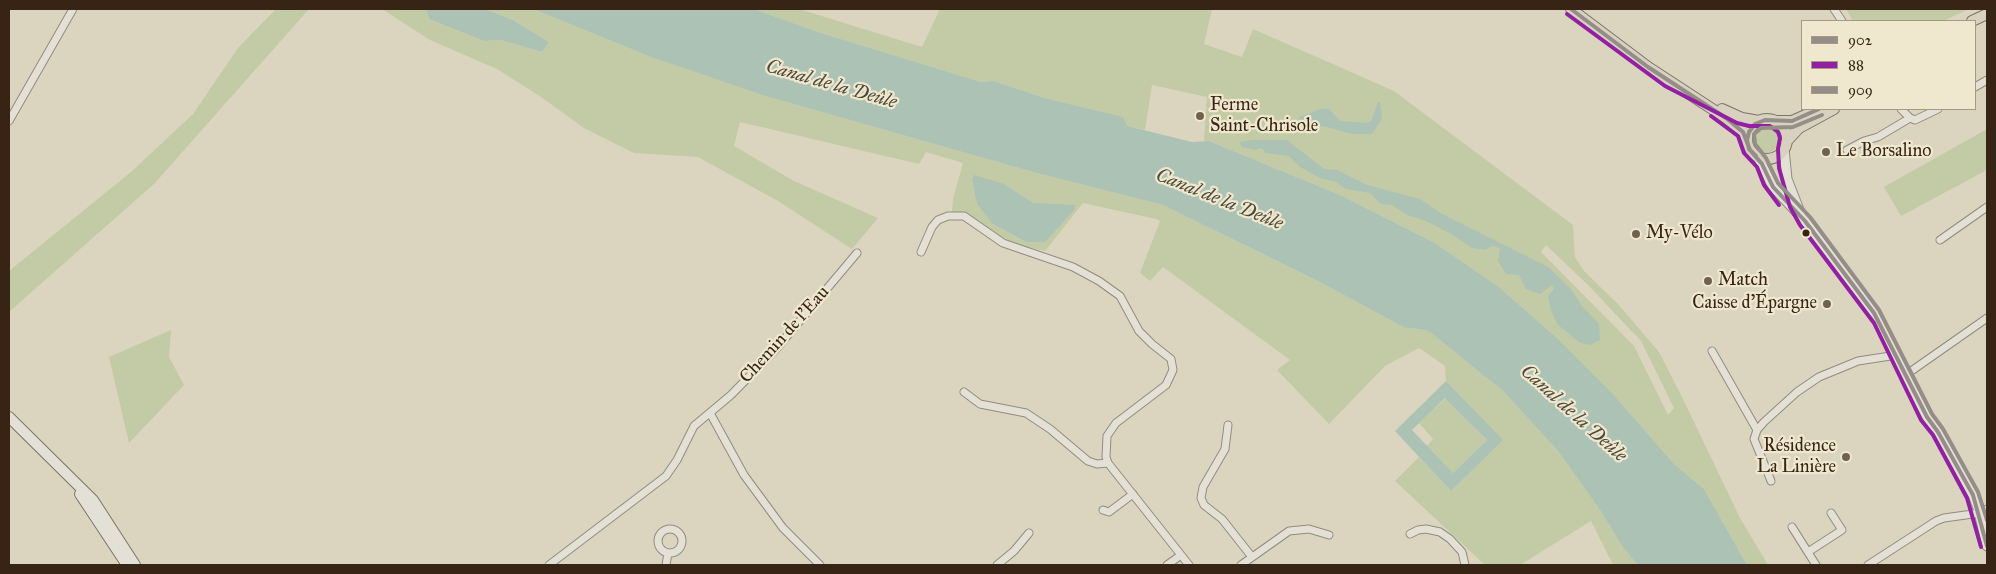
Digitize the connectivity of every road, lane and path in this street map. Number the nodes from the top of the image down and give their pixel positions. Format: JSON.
{"nodes":[{"id":1,"x":73,"y":9,"type":"edge"},
{"id":2,"x":1571,"y":9,"type":"edge"},
{"id":3,"x":1834,"y":9,"type":"edge"},
{"id":4,"x":1987,"y":14,"type":"edge"},
{"id":5,"x":1842,"y":20,"type":"edge"},
{"id":6,"x":1974,"y":20,"type":"edge"},
{"id":7,"x":1668,"y":80,"type":"junction"},
{"id":8,"x":1987,"y":80,"type":"edge"},
{"id":9,"x":1976,"y":86,"type":"edge"},
{"id":10,"x":1817,"y":110,"type":"edge"},
{"id":11,"x":1832,"y":110,"type":"edge"},
{"id":12,"x":1936,"y":110,"type":"edge"},
{"id":13,"x":1905,"y":112,"type":"edge"},
{"id":14,"x":1759,"y":121,"type":"junction"},
{"id":15,"x":1774,"y":121,"type":"junction"},
{"id":16,"x":9,"y":122,"type":"edge"},
{"id":17,"x":1747,"y":140,"type":"junction"},
{"id":18,"x":1785,"y":146,"type":"junction"},
{"id":19,"x":1847,"y":150,"type":"dead end"},
{"id":20,"x":1758,"y":157,"type":"junction"},
{"id":21,"x":1987,"y":207,"type":"edge"},
{"id":22,"x":1805,"y":222,"type":"junction"},
{"id":23,"x":1940,"y":240,"type":"dead end"},
{"id":24,"x":921,"y":252,"type":"dead end"},
{"id":25,"x":857,"y":253,"type":"dead end"},
{"id":26,"x":1987,"y":318,"type":"edge"},
{"id":27,"x":1712,"y":351,"type":"dead end"},
{"id":28,"x":1897,"y":355,"type":"junction"},
{"id":29,"x":1907,"y":374,"type":"junction"},
{"id":30,"x":964,"y":392,"type":"dead end"},
{"id":31,"x":710,"y":413,"type":"junction"},
{"id":32,"x":9,"y":417,"type":"edge"},
{"id":33,"x":1228,"y":425,"type":"dead end"},
{"id":34,"x":1757,"y":430,"type":"junction"},
{"id":35,"x":1108,"y":463,"type":"junction"},
{"id":36,"x":63,"y":472,"type":"junction"},
{"id":37,"x":1770,"y":481,"type":"dead end"},
{"id":38,"x":1133,"y":494,"type":"junction"},
{"id":39,"x":1103,"y":510,"type":"dead end"},
{"id":40,"x":1983,"y":511,"type":"edge"},
{"id":41,"x":1831,"y":513,"type":"dead end"},
{"id":42,"x":1792,"y":527,"type":"dead end"},
{"id":43,"x":1029,"y":533,"type":"dead end"},
{"id":44,"x":1410,"y":534,"type":"dead end"},
{"id":45,"x":1329,"y":535,"type":"dead end"},
{"id":46,"x":1987,"y":546,"type":"edge"},
{"id":47,"x":1808,"y":552,"type":"junction"},
{"id":48,"x":668,"y":553,"type":"dead end"},
{"id":49,"x":1181,"y":555,"type":"junction"},
{"id":50,"x":1252,"y":557,"type":"junction"},
{"id":51,"x":127,"y":565,"type":"edge"},
{"id":52,"x":135,"y":565,"type":"edge"},
{"id":53,"x":549,"y":565,"type":"edge"},
{"id":54,"x":666,"y":565,"type":"edge"},
{"id":55,"x":820,"y":565,"type":"edge"},
{"id":56,"x":997,"y":565,"type":"edge"},
{"id":57,"x":1167,"y":565,"type":"edge"},
{"id":58,"x":1189,"y":565,"type":"edge"},
{"id":59,"x":1241,"y":565,"type":"edge"},
{"id":60,"x":1465,"y":565,"type":"edge"},
{"id":61,"x":1816,"y":565,"type":"edge"},
{"id":62,"x":1868,"y":565,"type":"edge"}],
"edges":[{"from":1,"to":16,"type":"street"},
{"from":2,"to":7,"type":"main road"},
{"from":3,"to":5,"type":"street"},
{"from":4,"to":6,"type":"main road"},
{"from":7,"to":14,"type":"main road"},
{"from":7,"to":17,"type":"main road"},
{"from":8,"to":9,"type":"street"},
{"from":10,"to":15,"type":"main road"},
{"from":11,"to":18,"type":"main road"},
{"from":12,"to":13,"type":"street"},
{"from":13,"to":19,"type":"street"},
{"from":14,"to":15,"type":"main road"},
{"from":14,"to":17,"type":"main road"},
{"from":15,"to":18,"type":"main road"},
{"from":17,"to":20,"type":"main road"},
{"from":18,"to":20,"type":"main road"},
{"from":18,"to":22,"type":"street"},
{"from":20,"to":22,"type":"street"},
{"from":21,"to":23,"type":"street"},
{"from":22,"to":28,"type":"street"},
{"from":24,"to":35,"type":"street"},
{"from":25,"to":31,"type":"street","name":"Chemin de l'Eau"},
{"from":26,"to":29,"type":"street"},
{"from":27,"to":34,"type":"street"},
{"from":28,"to":29,"type":"street"},
{"from":28,"to":34,"type":"street"},
{"from":29,"to":40,"type":"street"},
{"from":30,"to":35,"type":"street"},
{"from":31,"to":53,"type":"street","name":"Chemin de l'Eau"},
{"from":31,"to":55,"type":"street"},
{"from":32,"to":36,"type":"main road"},
{"from":33,"to":50,"type":"street"},
{"from":34,"to":37,"type":"street"},
{"from":35,"to":38,"type":"street"},
{"from":36,"to":51,"type":"main road"},
{"from":36,"to":52,"type":"main road"},
{"from":38,"to":39,"type":"street"},
{"from":38,"to":49,"type":"street"},
{"from":40,"to":46,"type":"street"},
{"from":40,"to":62,"type":"street"},
{"from":41,"to":47,"type":"street"},
{"from":42,"to":47,"type":"street"},
{"from":43,"to":56,"type":"street"},
{"from":44,"to":60,"type":"street"},
{"from":45,"to":50,"type":"street"},
{"from":47,"to":61,"type":"street"},
{"from":48,"to":54,"type":"street"},
{"from":49,"to":57,"type":"street"},
{"from":49,"to":58,"type":"street"},
{"from":50,"to":59,"type":"street"}]}
